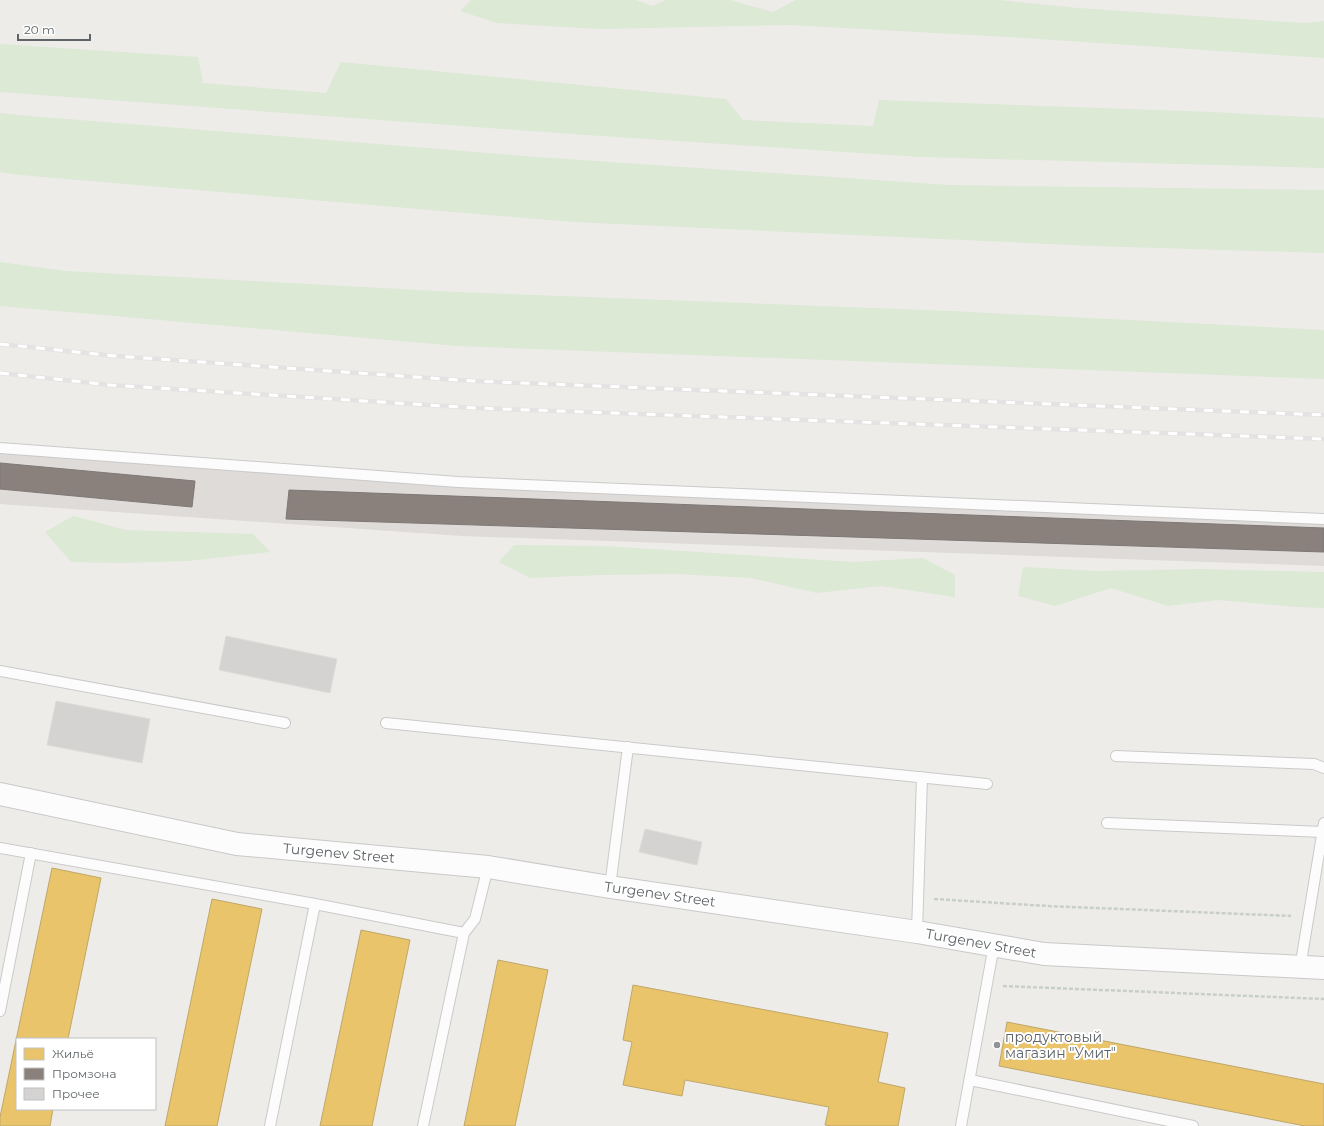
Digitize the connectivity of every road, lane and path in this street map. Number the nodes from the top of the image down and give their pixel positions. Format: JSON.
{"nodes":[{"id":1,"x":0,"y":448,"type":"edge"},
{"id":2,"x":1324,"y":518,"type":"edge"},
{"id":3,"x":0,"y":671,"type":"edge"},
{"id":4,"x":386,"y":723,"type":"dead end"},
{"id":5,"x":285,"y":724,"type":"dead end"},
{"id":6,"x":628,"y":747,"type":"junction"},
{"id":7,"x":1116,"y":756,"type":"dead end"},
{"id":8,"x":1324,"y":768,"type":"edge"},
{"id":9,"x":922,"y":777,"type":"junction"},
{"id":10,"x":987,"y":784,"type":"dead end"},
{"id":11,"x":0,"y":794,"type":"edge"},
{"id":12,"x":1107,"y":823,"type":"dead end"},
{"id":13,"x":1323,"y":828,"type":"edge"},
{"id":14,"x":0,"y":848,"type":"edge"},
{"id":15,"x":31,"y":853,"type":"junction"},
{"id":16,"x":488,"y":867,"type":"junction"},
{"id":17,"x":610,"y":887,"type":"junction"},
{"id":18,"x":918,"y":898,"type":"junction"},
{"id":19,"x":315,"y":904,"type":"junction"},
{"id":20,"x":1309,"y":917,"type":"junction"},
{"id":21,"x":917,"y":932,"type":"junction"},
{"id":22,"x":464,"y":933,"type":"junction"},
{"id":23,"x":994,"y":945,"type":"junction"},
{"id":24,"x":1300,"y":968,"type":"junction"},
{"id":25,"x":1324,"y":968,"type":"edge"},
{"id":26,"x":987,"y":985,"type":"junction"},
{"id":27,"x":1324,"y":999,"type":"edge"},
{"id":28,"x":0,"y":1011,"type":"edge"},
{"id":29,"x":970,"y":1080,"type":"junction"},
{"id":30,"x":270,"y":1126,"type":"edge"},
{"id":31,"x":424,"y":1126,"type":"edge"},
{"id":32,"x":961,"y":1126,"type":"edge"},
{"id":33,"x":1193,"y":1126,"type":"edge"}],
"edges":[{"from":1,"to":2,"type":"lane"},
{"from":3,"to":5,"type":"lane"},
{"from":4,"to":6,"type":"lane"},
{"from":6,"to":9,"type":"lane"},
{"from":6,"to":17,"type":"lane"},
{"from":7,"to":8,"type":"lane"},
{"from":9,"to":10,"type":"lane"},
{"from":9,"to":18,"type":"lane"},
{"from":11,"to":16,"type":"main road","name":"Turgenev Street"},
{"from":12,"to":13,"type":"lane"},
{"from":13,"to":20,"type":"lane"},
{"from":14,"to":15,"type":"lane"},
{"from":15,"to":19,"type":"lane"},
{"from":15,"to":28,"type":"lane"},
{"from":16,"to":17,"type":"main road","name":"Turgenev Street"},
{"from":16,"to":22,"type":"lane"},
{"from":17,"to":21,"type":"main road","name":"Turgenev Street"},
{"from":18,"to":20,"type":"path"},
{"from":18,"to":21,"type":"lane"},
{"from":19,"to":22,"type":"lane"},
{"from":19,"to":30,"type":"lane"},
{"from":20,"to":24,"type":"lane"},
{"from":21,"to":23,"type":"main road","name":"Turgenev Street"},
{"from":22,"to":31,"type":"lane"},
{"from":23,"to":24,"type":"main road","name":"Turgenev Street"},
{"from":23,"to":26,"type":"lane"},
{"from":24,"to":25,"type":"main road","name":"Turgenev Street"},
{"from":26,"to":27,"type":"path"},
{"from":26,"to":29,"type":"lane"},
{"from":29,"to":32,"type":"lane"},
{"from":29,"to":33,"type":"lane"}]}
